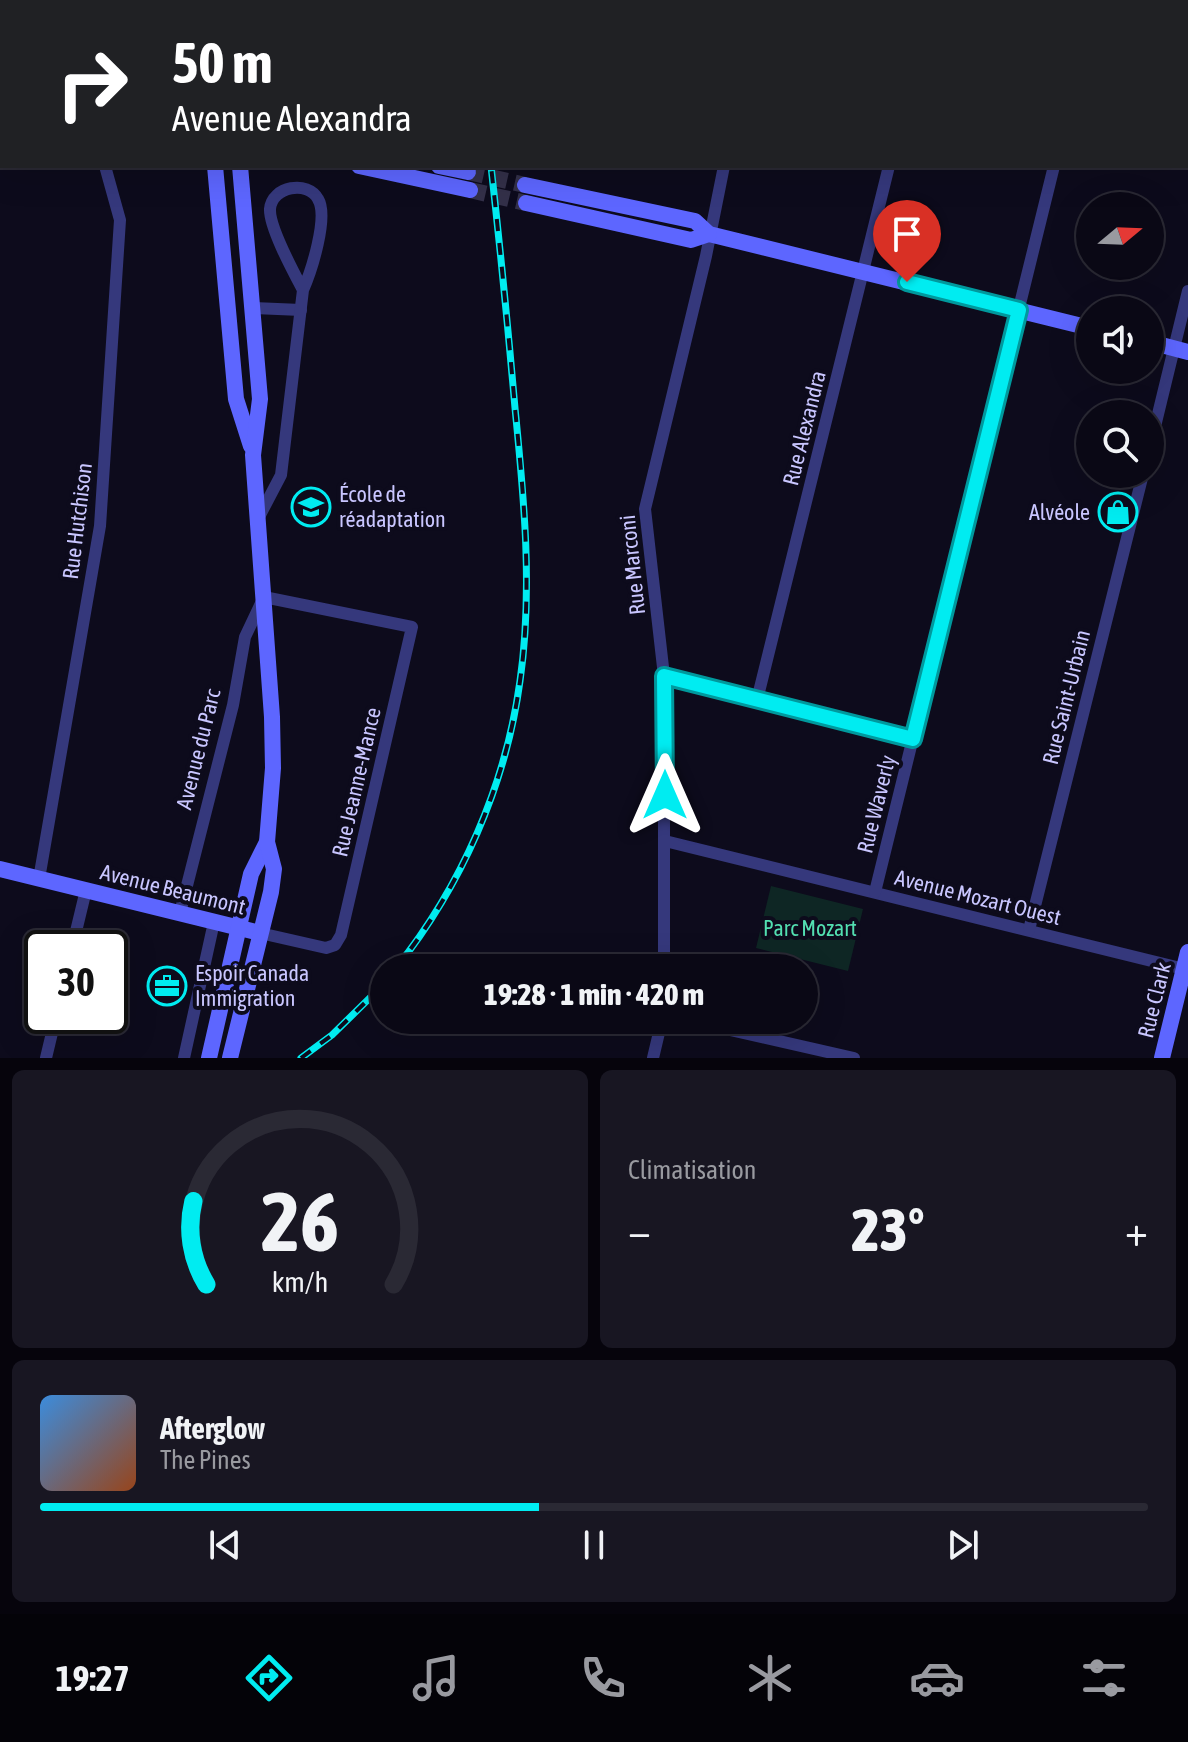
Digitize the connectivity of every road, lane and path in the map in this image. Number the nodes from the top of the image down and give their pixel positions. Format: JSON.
{"nodes":[{"id":1,"x":106,"y":168,"type":"edge"},
{"id":2,"x":215,"y":168,"type":"edge"},
{"id":3,"x":240,"y":168,"type":"edge"},
{"id":4,"x":368,"y":168,"type":"edge"},
{"id":5,"x":449,"y":168,"type":"edge"},
{"id":6,"x":724,"y":168,"type":"edge"},
{"id":7,"x":888,"y":168,"type":"edge"},
{"id":8,"x":1054,"y":168,"type":"edge"},
{"id":9,"x":468,"y":172,"type":"tunnel mouth"},
{"id":10,"x":525,"y":185,"type":"tunnel mouth"},
{"id":11,"x":470,"y":190,"type":"tunnel mouth"},
{"id":12,"x":526,"y":203,"type":"tunnel mouth"},
{"id":13,"x":709,"y":234,"type":"junction"},
{"id":14,"x":862,"y":271,"type":"junction"},
{"id":15,"x":303,"y":290,"type":"junction"},
{"id":16,"x":1188,"y":291,"type":"edge"},
{"id":17,"x":252,"y":308,"type":"junction"},
{"id":18,"x":301,"y":310,"type":"junction"},
{"id":19,"x":1019,"y":310,"type":"junction"},
{"id":20,"x":1076,"y":324,"type":"edge"},
{"id":21,"x":1181,"y":350,"type":"edge"},
{"id":22,"x":1164,"y":403,"type":"edge"},
{"id":23,"x":253,"y":455,"type":"junction"},
{"id":24,"x":1140,"y":488,"type":"edge"},
{"id":25,"x":259,"y":517,"type":"junction"},
{"id":26,"x":264,"y":597,"type":"junction"},
{"id":27,"x":664,"y":676,"type":"junction"},
{"id":28,"x":757,"y":700,"type":"junction"},
{"id":29,"x":913,"y":739,"type":"junction"},
{"id":30,"x":665,"y":841,"type":"junction"},
{"id":31,"x":267,"y":842,"type":"junction"},
{"id":32,"x":0,"y":869,"type":"edge"},
{"id":33,"x":39,"y":879,"type":"junction"},
{"id":34,"x":86,"y":890,"type":"junction"},
{"id":35,"x":875,"y":892,"type":"junction"},
{"id":36,"x":180,"y":913,"type":"junction"},
{"id":37,"x":214,"y":922,"type":"junction"},
{"id":38,"x":239,"y":928,"type":"junction"},
{"id":39,"x":76,"y":930,"type":"edge"},
{"id":40,"x":1029,"y":930,"type":"junction"},
{"id":41,"x":260,"y":933,"type":"junction"},
{"id":42,"x":335,"y":945,"type":"joint"},
{"id":43,"x":664,"y":954,"type":"edge"},
{"id":44,"x":1187,"y":963,"type":"edge"},
{"id":45,"x":52,"y":1034,"type":"edge"},
{"id":46,"x":659,"y":1034,"type":"edge"},
{"id":47,"x":739,"y":1034,"type":"edge"},
{"id":48,"x":812,"y":1053,"type":"edge"},
{"id":49,"x":46,"y":1058,"type":"edge"},
{"id":50,"x":184,"y":1058,"type":"edge"},
{"id":51,"x":209,"y":1058,"type":"edge"},
{"id":52,"x":230,"y":1058,"type":"edge"},
{"id":53,"x":653,"y":1058,"type":"edge"},
{"id":54,"x":854,"y":1058,"type":"edge"},
{"id":55,"x":1162,"y":1058,"type":"edge"}],
"edges":[{"from":1,"to":33,"type":"street","name":"Rue Hutchison"},
{"from":2,"to":23,"type":"main road","name":"Avenue du Parc"},
{"from":3,"to":17,"type":"main road","name":"Avenue du Parc"},
{"from":4,"to":11,"type":"main road"},
{"from":5,"to":9,"type":"main road"},
{"from":6,"to":13,"type":"street","name":"Rue Marconi"},
{"from":7,"to":14,"type":"street","name":"Rue Alexandra"},
{"from":8,"to":19,"type":"street","name":"Rue Waverly"},
{"from":10,"to":13,"type":"main road"},
{"from":12,"to":13,"type":"main road"},
{"from":13,"to":14,"type":"main road"},
{"from":13,"to":27,"type":"street","name":"Rue Marconi"},
{"from":14,"to":19,"type":"main road"},
{"from":14,"to":28,"type":"street","name":"Rue Alexandra"},
{"from":15,"to":15,"type":"street"},
{"from":15,"to":18,"type":"street"},
{"from":16,"to":21,"type":"street"},
{"from":17,"to":18,"type":"street"},
{"from":17,"to":23,"type":"main road","name":"Avenue du Parc"},
{"from":18,"to":25,"type":"street"},
{"from":19,"to":20,"type":"main road"},
{"from":19,"to":29,"type":"street","name":"Rue Waverly"},
{"from":21,"to":22,"type":"street"},
{"from":23,"to":25,"type":"main road","name":"Avenue du Parc"},
{"from":24,"to":40,"type":"street","name":"Rue Saint-Urbain"},
{"from":25,"to":26,"type":"main road","name":"Avenue du Parc"},
{"from":26,"to":31,"type":"main road","name":"Avenue du Parc"},
{"from":26,"to":36,"type":"street","name":"Avenue du Parc"},
{"from":26,"to":42,"type":"street","name":"Rue Jeanne-Mance"},
{"from":27,"to":28,"type":"street"},
{"from":27,"to":30,"type":"street","name":"Rue Marconi"},
{"from":28,"to":29,"type":"street"},
{"from":29,"to":35,"type":"street","name":"Rue Waverly"},
{"from":30,"to":35,"type":"street","name":"Avenue Mozart Ouest"},
{"from":30,"to":43,"type":"street","name":"Rue Marconi"},
{"from":31,"to":38,"type":"main road","name":"Avenue du Parc"},
{"from":31,"to":41,"type":"main road","name":"Avenue du Parc"},
{"from":32,"to":33,"type":"main road","name":"Avenue Beaumont"},
{"from":33,"to":34,"type":"main road","name":"Avenue Beaumont"},
{"from":34,"to":36,"type":"main road","name":"Avenue Beaumont"},
{"from":34,"to":39,"type":"street"},
{"from":35,"to":40,"type":"street","name":"Avenue Mozart Ouest"},
{"from":36,"to":37,"type":"main road","name":"Avenue Beaumont"},
{"from":37,"to":38,"type":"main road","name":"Avenue Beaumont"},
{"from":37,"to":50,"type":"street"},
{"from":38,"to":41,"type":"main road","name":"Avenue Beaumont"},
{"from":38,"to":51,"type":"main road","name":"Avenue du Parc"},
{"from":40,"to":44,"type":"street","name":"Avenue Mozart Ouest"},
{"from":41,"to":42,"type":"street","name":"Avenue Beaumont"},
{"from":41,"to":52,"type":"main road","name":"Avenue du Parc"},
{"from":44,"to":55,"type":"main road","name":"Rue Clark"},
{"from":45,"to":49,"type":"street"},
{"from":46,"to":53,"type":"street"},
{"from":47,"to":48,"type":"street"},
{"from":48,"to":54,"type":"street"}]}
